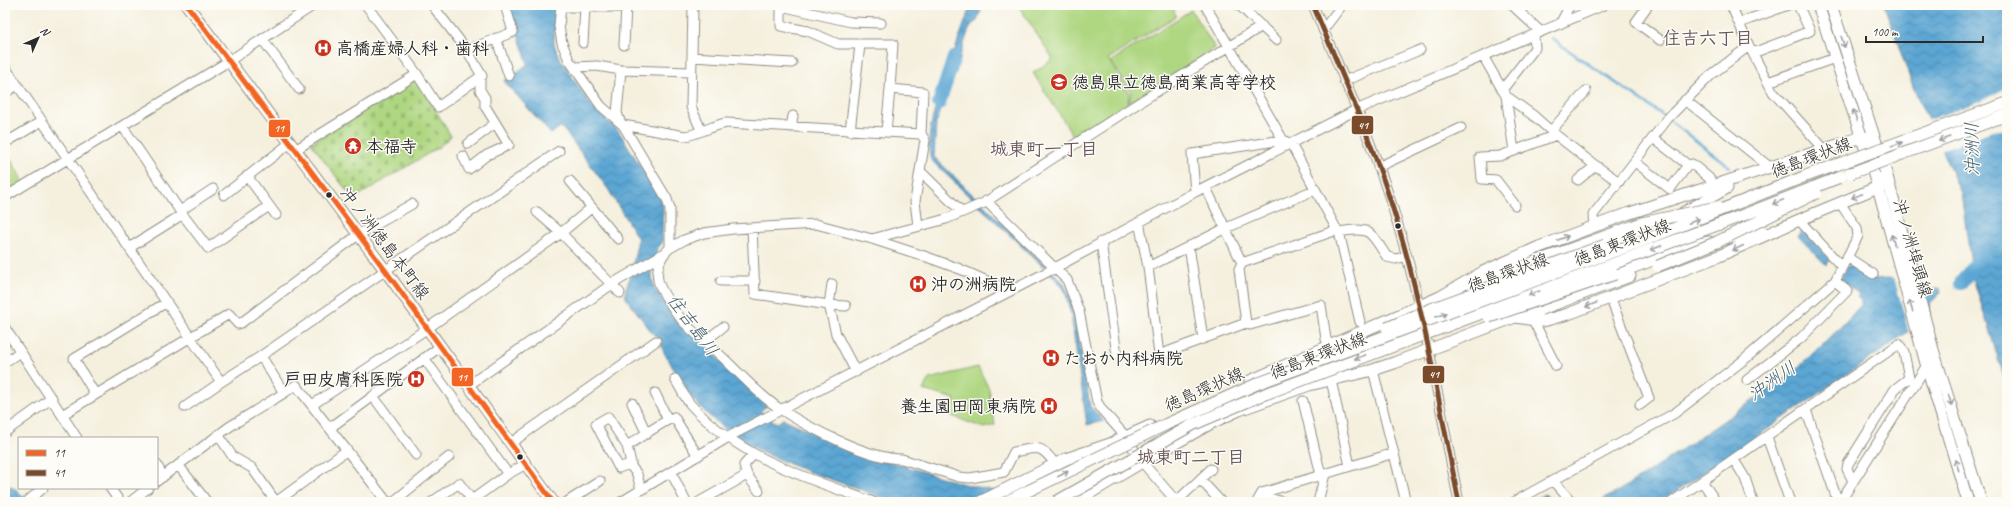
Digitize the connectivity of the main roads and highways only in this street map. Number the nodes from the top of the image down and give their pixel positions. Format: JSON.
{"nodes":[{"id":1,"x":187,"y":5,"type":"edge"},
{"id":2,"x":1818,"y":5,"type":"edge"},
{"id":3,"x":1831,"y":5,"type":"edge"},
{"id":4,"x":2007,"y":104,"type":"edge"},
{"id":5,"x":2007,"y":115,"type":"edge"},
{"id":6,"x":1862,"y":138,"type":"junction"},
{"id":7,"x":1876,"y":143,"type":"junction"},
{"id":8,"x":1771,"y":168,"type":"junction"},
{"id":9,"x":1886,"y":173,"type":"junction"},
{"id":10,"x":1806,"y":176,"type":"junction"},
{"id":11,"x":1840,"y":177,"type":"junction"},
{"id":12,"x":1878,"y":187,"type":"junction"},
{"id":13,"x":1797,"y":221,"type":"junction"},
{"id":14,"x":1909,"y":278,"type":"junction"},
{"id":15,"x":1440,"y":297,"type":"junction"},
{"id":16,"x":1520,"y":317,"type":"junction"},
{"id":17,"x":1924,"y":332,"type":"junction"},
{"id":18,"x":1380,"y":350,"type":"junction"},
{"id":19,"x":1314,"y":362,"type":"junction"},
{"id":20,"x":1966,"y":500,"type":"edge"},
{"id":21,"x":553,"y":502,"type":"edge"},
{"id":22,"x":980,"y":502,"type":"edge"},
{"id":23,"x":1006,"y":502,"type":"edge"},
{"id":24,"x":1056,"y":502,"type":"edge"},
{"id":25,"x":1075,"y":502,"type":"edge"},
{"id":26,"x":1981,"y":502,"type":"edge"}],
"edges":[{"from":1,"to":21,"type":"main road","name":"沖ノ洲徳島本町線"},
{"from":6,"to":2,"type":"main road","name":"沖ノ洲埠頭線","one_way":true},
{"from":3,"to":7,"type":"main road","name":"沖ノ洲埠頭線","one_way":true},
{"from":10,"to":4,"type":"main road","name":"徳島環状線","one_way":true,"bridge":true},
{"from":5,"to":11,"type":"main road","name":"徳島環状線","one_way":true,"bridge":true},
{"from":6,"to":7,"type":"main road","name":"徳島環状線"},
{"from":6,"to":8,"type":"main road","name":"徳島環状線"},
{"from":6,"to":12,"type":"main road","name":"沖ノ洲埠頭線"},
{"from":7,"to":9,"type":"main road","name":"沖ノ洲埠頭線"},
{"from":15,"to":8,"type":"main road","name":"徳島環状線","one_way":true},
{"from":8,"to":19,"type":"main road","bridge":true},
{"from":9,"to":12,"type":"main road"},
{"from":9,"to":14,"type":"main road","name":"沖ノ洲埠頭線"},
{"from":10,"to":15,"type":"main road","bridge":true},
{"from":19,"to":10,"type":"main road","name":"徳島環状線","one_way":true,"bridge":true},
{"from":11,"to":16,"type":"main road","bridge":true},
{"from":11,"to":18,"type":"main road","name":"徳島東環状線","one_way":true,"bridge":true},
{"from":12,"to":13,"type":"main road","name":"徳島環状線","one_way":true},
{"from":14,"to":12,"type":"main road","name":"沖ノ洲埠頭線","one_way":true},
{"from":13,"to":16,"type":"main road","name":"徳島環状線","one_way":true},
{"from":13,"to":18,"type":"main road","bridge":true},
{"from":14,"to":17,"type":"main road","name":"沖ノ洲埠頭線"},
{"from":15,"to":22,"type":"main road","name":"徳島環状線"},
{"from":16,"to":25,"type":"main road","name":"徳島環状線"},
{"from":20,"to":17,"type":"main road","name":"沖ノ洲埠頭線","one_way":true},
{"from":17,"to":26,"type":"main road","name":"沖ノ洲埠頭線","one_way":true},
{"from":18,"to":24,"type":"main road","name":"徳島東環状線","one_way":true,"bridge":true},
{"from":23,"to":19,"type":"main road","name":"徳島環状線","one_way":true,"bridge":true}]}
